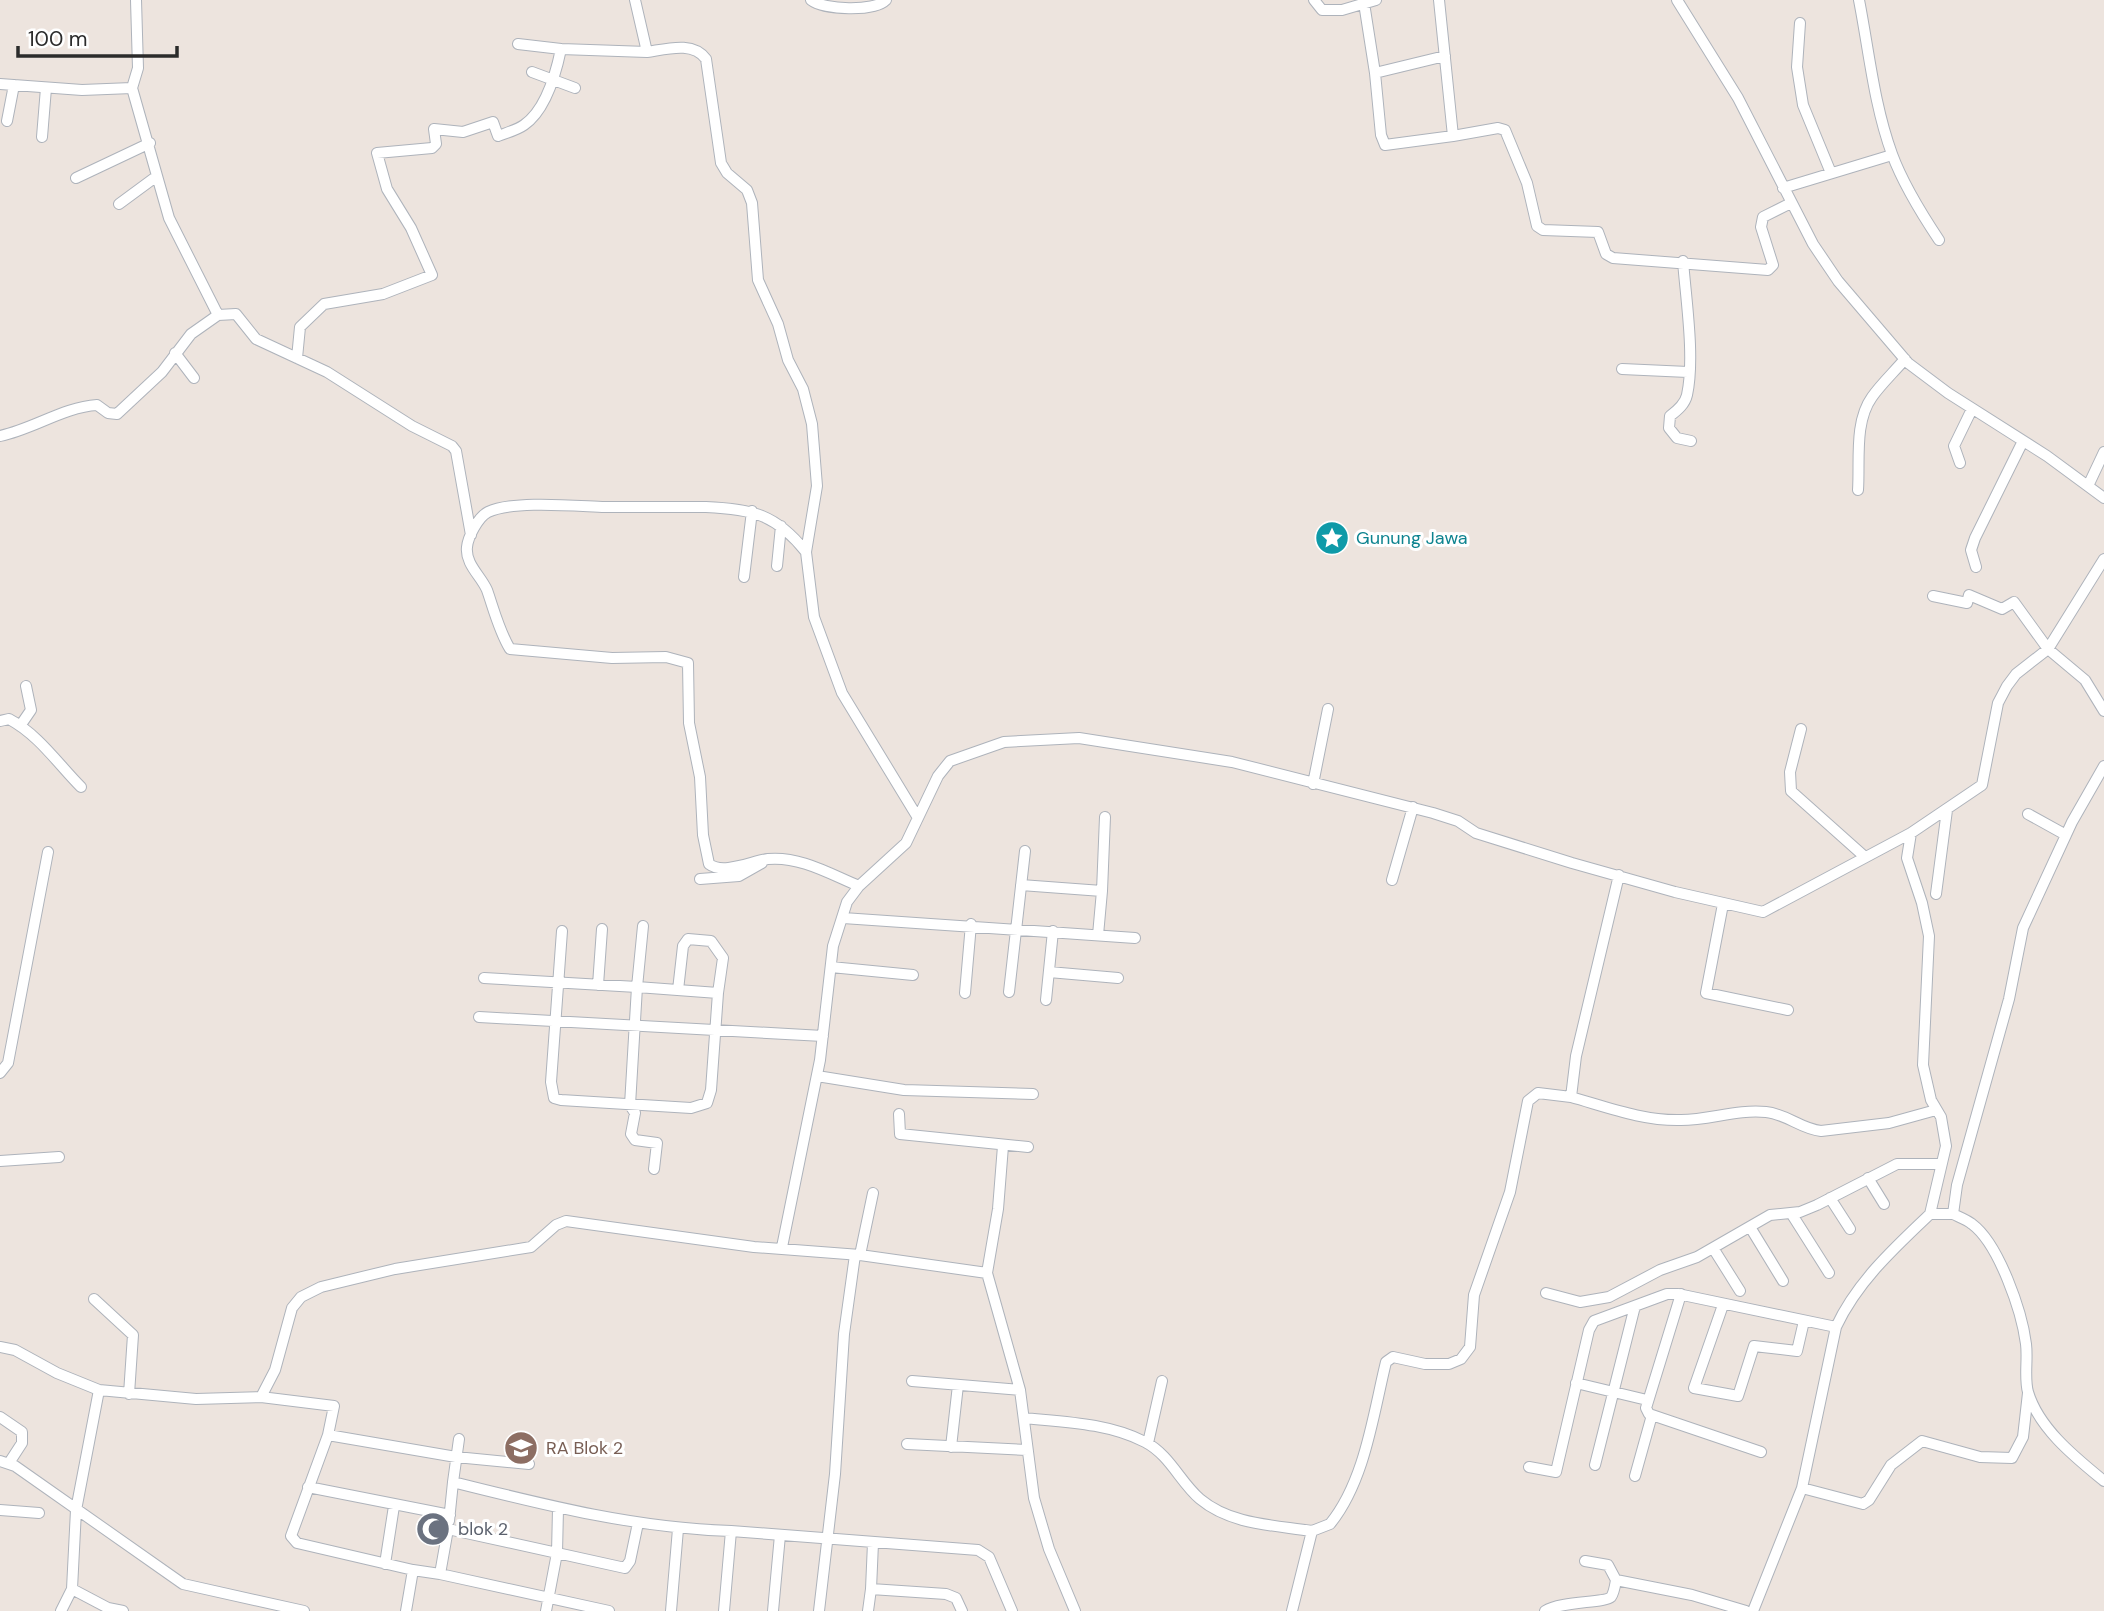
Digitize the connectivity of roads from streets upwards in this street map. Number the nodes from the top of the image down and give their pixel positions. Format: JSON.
{"nodes":[{"id":1,"x":136,"y":0,"type":"edge"},
{"id":2,"x":635,"y":0,"type":"edge"},
{"id":3,"x":811,"y":0,"type":"edge"},
{"id":4,"x":886,"y":0,"type":"edge"},
{"id":5,"x":1314,"y":0,"type":"edge"},
{"id":6,"x":1439,"y":0,"type":"edge"},
{"id":7,"x":1677,"y":0,"type":"edge"},
{"id":8,"x":1859,"y":0,"type":"edge"},
{"id":9,"x":1370,"y":2,"type":"edge"},
{"id":10,"x":1800,"y":23,"type":"dead end"},
{"id":11,"x":518,"y":44,"type":"dead end"},
{"id":12,"x":561,"y":48,"type":"junction"},
{"id":13,"x":647,"y":52,"type":"junction"},
{"id":14,"x":1445,"y":56,"type":"junction"},
{"id":15,"x":533,"y":72,"type":"dead end"},
{"id":16,"x":1375,"y":73,"type":"junction"},
{"id":17,"x":552,"y":80,"type":"junction"},
{"id":18,"x":0,"y":84,"type":"edge"},
{"id":19,"x":14,"y":85,"type":"junction"},
{"id":20,"x":46,"y":88,"type":"junction"},
{"id":21,"x":132,"y":88,"type":"junction"},
{"id":22,"x":575,"y":88,"type":"dead end"},
{"id":23,"x":7,"y":121,"type":"dead end"},
{"id":24,"x":41,"y":136,"type":"dead end"},
{"id":25,"x":1452,"y":136,"type":"junction"},
{"id":26,"x":150,"y":143,"type":"junction"},
{"id":27,"x":1892,"y":155,"type":"junction"},
{"id":28,"x":1831,"y":173,"type":"junction"},
{"id":29,"x":158,"y":176,"type":"junction"},
{"id":30,"x":76,"y":178,"type":"dead end"},
{"id":31,"x":1783,"y":188,"type":"junction"},
{"id":32,"x":1791,"y":203,"type":"junction"},
{"id":33,"x":119,"y":204,"type":"dead end"},
{"id":34,"x":1939,"y":240,"type":"dead end"},
{"id":35,"x":1684,"y":261,"type":"junction"},
{"id":36,"x":218,"y":315,"type":"junction"},
{"id":37,"x":175,"y":353,"type":"junction"},
{"id":38,"x":297,"y":358,"type":"junction"},
{"id":39,"x":1905,"y":359,"type":"junction"},
{"id":40,"x":1622,"y":369,"type":"dead end"},
{"id":41,"x":1688,"y":372,"type":"junction"},
{"id":42,"x":194,"y":378,"type":"dead end"},
{"id":43,"x":1972,"y":409,"type":"junction"},
{"id":44,"x":0,"y":436,"type":"edge"},
{"id":45,"x":1691,"y":441,"type":"dead end"},
{"id":46,"x":2023,"y":441,"type":"junction"},
{"id":47,"x":2104,"y":452,"type":"edge"},
{"id":48,"x":1960,"y":463,"type":"dead end"},
{"id":49,"x":2088,"y":486,"type":"junction"},
{"id":50,"x":1858,"y":490,"type":"dead end"},
{"id":51,"x":2104,"y":498,"type":"edge"},
{"id":52,"x":752,"y":511,"type":"junction"},
{"id":53,"x":781,"y":526,"type":"junction"},
{"id":54,"x":471,"y":535,"type":"junction"},
{"id":55,"x":806,"y":552,"type":"junction"},
{"id":56,"x":2104,"y":559,"type":"edge"},
{"id":57,"x":777,"y":566,"type":"dead end"},
{"id":58,"x":1976,"y":567,"type":"dead end"},
{"id":59,"x":744,"y":577,"type":"dead end"},
{"id":60,"x":1933,"y":596,"type":"dead end"},
{"id":61,"x":2048,"y":649,"type":"junction"},
{"id":62,"x":26,"y":686,"type":"dead end"},
{"id":63,"x":1328,"y":709,"type":"dead end"},
{"id":64,"x":2104,"y":711,"type":"edge"},
{"id":65,"x":0,"y":721,"type":"edge"},
{"id":66,"x":20,"y":726,"type":"junction"},
{"id":67,"x":1801,"y":729,"type":"dead end"},
{"id":68,"x":2104,"y":766,"type":"edge"},
{"id":69,"x":1313,"y":784,"type":"junction"},
{"id":70,"x":81,"y":787,"type":"dead end"},
{"id":71,"x":1413,"y":807,"type":"junction"},
{"id":72,"x":1947,"y":810,"type":"junction"},
{"id":73,"x":2028,"y":814,"type":"dead end"},
{"id":74,"x":1105,"y":817,"type":"dead end"},
{"id":75,"x":918,"y":818,"type":"junction"},
{"id":76,"x":1911,"y":833,"type":"junction"},
{"id":77,"x":2066,"y":835,"type":"junction"},
{"id":78,"x":1025,"y":850,"type":"dead end"},
{"id":79,"x":48,"y":852,"type":"dead end"},
{"id":80,"x":1865,"y":857,"type":"junction"},
{"id":81,"x":770,"y":859,"type":"junction"},
{"id":82,"x":1619,"y":875,"type":"junction"},
{"id":83,"x":700,"y":879,"type":"dead end"},
{"id":84,"x":1392,"y":880,"type":"dead end"},
{"id":85,"x":1021,"y":885,"type":"junction"},
{"id":86,"x":859,"y":886,"type":"junction"},
{"id":87,"x":1102,"y":891,"type":"junction"},
{"id":88,"x":1936,"y":894,"type":"dead end"},
{"id":89,"x":1723,"y":904,"type":"junction"},
{"id":90,"x":843,"y":918,"type":"junction"},
{"id":91,"x":971,"y":924,"type":"junction"},
{"id":92,"x":643,"y":926,"type":"dead end"},
{"id":93,"x":1016,"y":928,"type":"junction"},
{"id":94,"x":602,"y":929,"type":"dead end"},
{"id":95,"x":562,"y":931,"type":"dead end"},
{"id":96,"x":1053,"y":931,"type":"junction"},
{"id":97,"x":1098,"y":935,"type":"junction"},
{"id":98,"x":1135,"y":938,"type":"dead end"},
{"id":99,"x":831,"y":967,"type":"junction"},
{"id":100,"x":1049,"y":972,"type":"junction"},
{"id":101,"x":913,"y":975,"type":"dead end"},
{"id":102,"x":484,"y":978,"type":"dead end"},
{"id":103,"x":1118,"y":978,"type":"dead end"},
{"id":104,"x":557,"y":982,"type":"junction"},
{"id":105,"x":598,"y":985,"type":"junction"},
{"id":106,"x":637,"y":987,"type":"junction"},
{"id":107,"x":678,"y":990,"type":"junction"},
{"id":108,"x":1009,"y":992,"type":"dead end"},
{"id":109,"x":718,"y":993,"type":"junction"},
{"id":110,"x":965,"y":993,"type":"dead end"},
{"id":111,"x":1046,"y":1000,"type":"dead end"},
{"id":112,"x":1788,"y":1010,"type":"dead end"},
{"id":113,"x":479,"y":1017,"type":"dead end"},
{"id":114,"x":555,"y":1023,"type":"junction"},
{"id":115,"x":635,"y":1026,"type":"junction"},
{"id":116,"x":715,"y":1030,"type":"junction"},
{"id":117,"x":823,"y":1036,"type":"junction"},
{"id":118,"x":0,"y":1073,"type":"edge"},
{"id":119,"x":817,"y":1076,"type":"junction"},
{"id":120,"x":1033,"y":1094,"type":"dead end"},
{"id":121,"x":1571,"y":1097,"type":"junction"},
{"id":122,"x":630,"y":1105,"type":"junction"},
{"id":123,"x":1936,"y":1110,"type":"junction"},
{"id":124,"x":899,"y":1114,"type":"dead end"},
{"id":125,"x":1003,"y":1146,"type":"junction"},
{"id":126,"x":1028,"y":1147,"type":"dead end"},
{"id":127,"x":59,"y":1157,"type":"dead end"},
{"id":128,"x":0,"y":1161,"type":"edge"},
{"id":129,"x":1941,"y":1164,"type":"junction"},
{"id":130,"x":654,"y":1169,"type":"dead end"},
{"id":131,"x":1868,"y":1178,"type":"junction"},
{"id":132,"x":873,"y":1193,"type":"dead end"},
{"id":133,"x":1830,"y":1198,"type":"junction"},
{"id":134,"x":1884,"y":1204,"type":"dead end"},
{"id":135,"x":1791,"y":1213,"type":"junction"},
{"id":136,"x":1930,"y":1214,"type":"junction"},
{"id":137,"x":1953,"y":1214,"type":"junction"},
{"id":138,"x":1750,"y":1227,"type":"junction"},
{"id":139,"x":1850,"y":1229,"type":"dead end"},
{"id":140,"x":782,"y":1247,"type":"junction"},
{"id":141,"x":1713,"y":1248,"type":"junction"},
{"id":142,"x":857,"y":1255,"type":"junction"},
{"id":143,"x":987,"y":1273,"type":"junction"},
{"id":144,"x":1829,"y":1273,"type":"dead end"},
{"id":145,"x":1783,"y":1281,"type":"dead end"},
{"id":146,"x":1740,"y":1291,"type":"dead end"},
{"id":147,"x":1546,"y":1293,"type":"dead end"},
{"id":148,"x":1681,"y":1294,"type":"junction"},
{"id":149,"x":94,"y":1299,"type":"dead end"},
{"id":150,"x":1723,"y":1305,"type":"junction"},
{"id":151,"x":1635,"y":1306,"type":"junction"},
{"id":152,"x":1804,"y":1321,"type":"junction"},
{"id":153,"x":1836,"y":1327,"type":"junction"},
{"id":154,"x":0,"y":1347,"type":"edge"},
{"id":155,"x":912,"y":1381,"type":"dead end"},
{"id":156,"x":1163,"y":1381,"type":"dead end"},
{"id":157,"x":1576,"y":1383,"type":"junction"},
{"id":158,"x":958,"y":1385,"type":"junction"},
{"id":159,"x":99,"y":1390,"type":"junction"},
{"id":160,"x":1020,"y":1391,"type":"junction"},
{"id":161,"x":1614,"y":1391,"type":"junction"},
{"id":162,"x":2028,"y":1392,"type":"junction"},
{"id":163,"x":129,"y":1394,"type":"junction"},
{"id":164,"x":261,"y":1397,"type":"junction"},
{"id":165,"x":1647,"y":1401,"type":"junction"},
{"id":166,"x":1652,"y":1415,"type":"junction"},
{"id":167,"x":0,"y":1417,"type":"edge"},
{"id":168,"x":1024,"y":1418,"type":"junction"},
{"id":169,"x":328,"y":1435,"type":"junction"},
{"id":170,"x":458,"y":1439,"type":"dead end"},
{"id":171,"x":1148,"y":1443,"type":"junction"},
{"id":172,"x":907,"y":1444,"type":"dead end"},
{"id":173,"x":951,"y":1447,"type":"junction"},
{"id":174,"x":1027,"y":1450,"type":"junction"},
{"id":175,"x":1761,"y":1452,"type":"dead end"},
{"id":176,"x":456,"y":1457,"type":"junction"},
{"id":177,"x":4,"y":1462,"type":"edge"},
{"id":178,"x":529,"y":1464,"type":"dead end"},
{"id":179,"x":1595,"y":1465,"type":"dead end"},
{"id":180,"x":1530,"y":1467,"type":"dead end"},
{"id":181,"x":1635,"y":1476,"type":"dead end"},
{"id":182,"x":2104,"y":1481,"type":"edge"},
{"id":183,"x":453,"y":1482,"type":"junction"},
{"id":184,"x":308,"y":1487,"type":"junction"},
{"id":185,"x":1802,"y":1488,"type":"junction"},
{"id":186,"x":394,"y":1506,"type":"junction"},
{"id":187,"x":558,"y":1509,"type":"junction"},
{"id":188,"x":0,"y":1510,"type":"edge"},
{"id":189,"x":76,"y":1510,"type":"junction"},
{"id":190,"x":39,"y":1513,"type":"dead end"},
{"id":191,"x":450,"y":1515,"type":"junction"},
{"id":192,"x":638,"y":1524,"type":"junction"},
{"id":193,"x":448,"y":1529,"type":"junction"},
{"id":194,"x":678,"y":1529,"type":"junction"},
{"id":195,"x":731,"y":1531,"type":"junction"},
{"id":196,"x":1312,"y":1531,"type":"junction"},
{"id":197,"x":780,"y":1535,"type":"junction"},
{"id":198,"x":828,"y":1539,"type":"junction"},
{"id":199,"x":873,"y":1543,"type":"junction"},
{"id":200,"x":556,"y":1553,"type":"junction"},
{"id":201,"x":1585,"y":1561,"type":"dead end"},
{"id":202,"x":385,"y":1564,"type":"junction"},
{"id":203,"x":412,"y":1570,"type":"junction"},
{"id":204,"x":440,"y":1574,"type":"junction"},
{"id":205,"x":1616,"y":1580,"type":"junction"},
{"id":206,"x":72,"y":1589,"type":"junction"},
{"id":207,"x":871,"y":1589,"type":"junction"},
{"id":208,"x":548,"y":1597,"type":"junction"},
{"id":209,"x":61,"y":1611,"type":"edge"},
{"id":210,"x":123,"y":1611,"type":"edge"},
{"id":211,"x":304,"y":1611,"type":"edge"},
{"id":212,"x":406,"y":1611,"type":"edge"},
{"id":213,"x":546,"y":1611,"type":"edge"},
{"id":214,"x":609,"y":1611,"type":"edge"},
{"id":215,"x":671,"y":1611,"type":"edge"},
{"id":216,"x":724,"y":1611,"type":"edge"},
{"id":217,"x":772,"y":1611,"type":"edge"},
{"id":218,"x":819,"y":1611,"type":"edge"},
{"id":219,"x":868,"y":1611,"type":"edge"},
{"id":220,"x":962,"y":1611,"type":"edge"},
{"id":221,"x":1012,"y":1611,"type":"edge"},
{"id":222,"x":1075,"y":1611,"type":"edge"},
{"id":223,"x":1292,"y":1611,"type":"edge"},
{"id":224,"x":1545,"y":1611,"type":"edge"},
{"id":225,"x":1746,"y":1611,"type":"edge"},
{"id":226,"x":1753,"y":1611,"type":"edge"}],
"edges":[{"from":1,"to":21,"type":"street"},
{"from":2,"to":13,"type":"street"},
{"from":3,"to":4,"type":"street"},
{"from":5,"to":9,"type":"street"},
{"from":6,"to":14,"type":"street"},
{"from":7,"to":31,"type":"street"},
{"from":8,"to":27,"type":"street"},
{"from":9,"to":16,"type":"street"},
{"from":10,"to":28,"type":"street"},
{"from":11,"to":12,"type":"street"},
{"from":12,"to":13,"type":"street"},
{"from":12,"to":17,"type":"street"},
{"from":13,"to":55,"type":"street"},
{"from":14,"to":16,"type":"street"},
{"from":14,"to":25,"type":"street"},
{"from":15,"to":17,"type":"street"},
{"from":16,"to":25,"type":"street"},
{"from":17,"to":22,"type":"street"},
{"from":17,"to":38,"type":"street"},
{"from":18,"to":19,"type":"street"},
{"from":19,"to":20,"type":"street"},
{"from":19,"to":23,"type":"street"},
{"from":20,"to":21,"type":"street"},
{"from":20,"to":24,"type":"street"},
{"from":21,"to":26,"type":"street"},
{"from":25,"to":35,"type":"street"},
{"from":26,"to":29,"type":"street"},
{"from":26,"to":30,"type":"street"},
{"from":27,"to":28,"type":"street"},
{"from":27,"to":34,"type":"street"},
{"from":28,"to":31,"type":"street"},
{"from":29,"to":33,"type":"street"},
{"from":29,"to":36,"type":"street"},
{"from":31,"to":32,"type":"street"},
{"from":32,"to":35,"type":"street"},
{"from":32,"to":39,"type":"street"},
{"from":35,"to":41,"type":"street"},
{"from":36,"to":37,"type":"street"},
{"from":36,"to":38,"type":"street"},
{"from":37,"to":42,"type":"street"},
{"from":37,"to":44,"type":"street"},
{"from":38,"to":54,"type":"street"},
{"from":39,"to":43,"type":"street"},
{"from":39,"to":50,"type":"street"},
{"from":40,"to":41,"type":"street"},
{"from":41,"to":45,"type":"street"},
{"from":43,"to":46,"type":"street"},
{"from":43,"to":48,"type":"street"},
{"from":46,"to":49,"type":"street"},
{"from":46,"to":58,"type":"street"},
{"from":47,"to":49,"type":"street"},
{"from":49,"to":51,"type":"street"},
{"from":52,"to":53,"type":"street"},
{"from":52,"to":54,"type":"street"},
{"from":52,"to":59,"type":"street"},
{"from":53,"to":55,"type":"street"},
{"from":53,"to":57,"type":"street"},
{"from":54,"to":81,"type":"street"},
{"from":55,"to":75,"type":"street"},
{"from":56,"to":61,"type":"street"},
{"from":60,"to":61,"type":"street"},
{"from":61,"to":64,"type":"street"},
{"from":61,"to":72,"type":"street"},
{"from":62,"to":66,"type":"street"},
{"from":63,"to":69,"type":"street"},
{"from":65,"to":66,"type":"street"},
{"from":66,"to":70,"type":"street"},
{"from":67,"to":80,"type":"street"},
{"from":68,"to":77,"type":"street"},
{"from":69,"to":71,"type":"street"},
{"from":69,"to":75,"type":"street"},
{"from":71,"to":82,"type":"street"},
{"from":71,"to":84,"type":"street"},
{"from":72,"to":76,"type":"street"},
{"from":72,"to":88,"type":"street"},
{"from":73,"to":77,"type":"street"},
{"from":74,"to":87,"type":"street"},
{"from":75,"to":86,"type":"street"},
{"from":76,"to":80,"type":"street"},
{"from":76,"to":123,"type":"street"},
{"from":77,"to":137,"type":"street"},
{"from":78,"to":85,"type":"street"},
{"from":79,"to":118,"type":"street"},
{"from":80,"to":89,"type":"street"},
{"from":81,"to":83,"type":"street"},
{"from":81,"to":86,"type":"street"},
{"from":82,"to":89,"type":"street"},
{"from":82,"to":121,"type":"street"},
{"from":85,"to":87,"type":"street"},
{"from":85,"to":93,"type":"street"},
{"from":86,"to":90,"type":"street"},
{"from":87,"to":97,"type":"street"},
{"from":89,"to":112,"type":"street"},
{"from":90,"to":91,"type":"street"},
{"from":90,"to":99,"type":"street"},
{"from":91,"to":93,"type":"street"},
{"from":91,"to":110,"type":"street"},
{"from":92,"to":106,"type":"street"},
{"from":93,"to":96,"type":"street"},
{"from":93,"to":108,"type":"street"},
{"from":94,"to":105,"type":"street"},
{"from":95,"to":104,"type":"street"},
{"from":96,"to":97,"type":"street"},
{"from":96,"to":100,"type":"street"},
{"from":97,"to":98,"type":"street"},
{"from":99,"to":101,"type":"street"},
{"from":99,"to":117,"type":"street"},
{"from":100,"to":103,"type":"street"},
{"from":100,"to":111,"type":"street"},
{"from":102,"to":104,"type":"street"},
{"from":104,"to":105,"type":"street"},
{"from":104,"to":114,"type":"street"},
{"from":105,"to":106,"type":"street"},
{"from":106,"to":107,"type":"street"},
{"from":106,"to":115,"type":"street"},
{"from":107,"to":109,"type":"street"},
{"from":107,"to":109,"type":"street"},
{"from":109,"to":116,"type":"street"},
{"from":113,"to":114,"type":"street"},
{"from":114,"to":115,"type":"street"},
{"from":114,"to":122,"type":"street"},
{"from":115,"to":116,"type":"street"},
{"from":115,"to":122,"type":"street"},
{"from":116,"to":117,"type":"street"},
{"from":116,"to":122,"type":"street"},
{"from":117,"to":119,"type":"street"},
{"from":119,"to":120,"type":"street"},
{"from":119,"to":140,"type":"street"},
{"from":121,"to":123,"type":"street"},
{"from":121,"to":196,"type":"street"},
{"from":122,"to":130,"type":"street"},
{"from":123,"to":129,"type":"street"},
{"from":124,"to":125,"type":"street"},
{"from":125,"to":126,"type":"street"},
{"from":125,"to":143,"type":"street"},
{"from":127,"to":128,"type":"street"},
{"from":129,"to":131,"type":"street"},
{"from":129,"to":136,"type":"street"},
{"from":131,"to":133,"type":"street"},
{"from":131,"to":134,"type":"street"},
{"from":132,"to":142,"type":"street"},
{"from":133,"to":135,"type":"street"},
{"from":133,"to":139,"type":"street"},
{"from":135,"to":138,"type":"street"},
{"from":135,"to":144,"type":"street"},
{"from":136,"to":137,"type":"street"},
{"from":136,"to":153,"type":"street"},
{"from":137,"to":162,"type":"street"},
{"from":138,"to":141,"type":"street"},
{"from":138,"to":145,"type":"street"},
{"from":140,"to":142,"type":"street"},
{"from":140,"to":164,"type":"street"},
{"from":141,"to":146,"type":"street"},
{"from":141,"to":147,"type":"street"},
{"from":142,"to":143,"type":"street"},
{"from":142,"to":198,"type":"street"},
{"from":143,"to":160,"type":"street"},
{"from":148,"to":150,"type":"street"},
{"from":148,"to":151,"type":"street"},
{"from":148,"to":165,"type":"street"},
{"from":149,"to":163,"type":"street"},
{"from":150,"to":152,"type":"street"},
{"from":150,"to":152,"type":"street"},
{"from":151,"to":157,"type":"street"},
{"from":151,"to":161,"type":"street"},
{"from":152,"to":153,"type":"street"},
{"from":153,"to":185,"type":"street"},
{"from":154,"to":159,"type":"street"},
{"from":155,"to":158,"type":"street"},
{"from":156,"to":171,"type":"street"},
{"from":157,"to":161,"type":"street"},
{"from":157,"to":180,"type":"street"},
{"from":158,"to":160,"type":"street"},
{"from":158,"to":173,"type":"street"},
{"from":159,"to":163,"type":"street"},
{"from":159,"to":189,"type":"street"},
{"from":160,"to":168,"type":"street"},
{"from":161,"to":165,"type":"street"},
{"from":161,"to":179,"type":"street"},
{"from":162,"to":182,"type":"street"},
{"from":162,"to":185,"type":"street"},
{"from":163,"to":164,"type":"street"},
{"from":164,"to":169,"type":"street"},
{"from":165,"to":166,"type":"street"},
{"from":166,"to":175,"type":"street"},
{"from":166,"to":181,"type":"street"},
{"from":167,"to":177,"type":"street"},
{"from":168,"to":171,"type":"street"},
{"from":168,"to":174,"type":"street"},
{"from":169,"to":176,"type":"street"},
{"from":169,"to":184,"type":"street"},
{"from":170,"to":176,"type":"street"},
{"from":171,"to":196,"type":"street"},
{"from":172,"to":173,"type":"street"},
{"from":173,"to":174,"type":"street"},
{"from":174,"to":222,"type":"street"},
{"from":176,"to":178,"type":"street"},
{"from":176,"to":183,"type":"street"},
{"from":177,"to":189,"type":"street"},
{"from":183,"to":187,"type":"street"},
{"from":183,"to":191,"type":"street"},
{"from":184,"to":186,"type":"street"},
{"from":184,"to":202,"type":"street"},
{"from":185,"to":226,"type":"street"},
{"from":186,"to":191,"type":"street"},
{"from":186,"to":202,"type":"street"},
{"from":187,"to":192,"type":"street"},
{"from":187,"to":200,"type":"street"},
{"from":188,"to":190,"type":"street"},
{"from":189,"to":206,"type":"street"},
{"from":189,"to":211,"type":"street"},
{"from":191,"to":193,"type":"street"},
{"from":192,"to":194,"type":"street"},
{"from":192,"to":200,"type":"street"},
{"from":193,"to":200,"type":"street"},
{"from":193,"to":204,"type":"street"},
{"from":194,"to":195,"type":"street"},
{"from":194,"to":215,"type":"street"},
{"from":195,"to":197,"type":"street"},
{"from":195,"to":216,"type":"street"},
{"from":196,"to":223,"type":"street"},
{"from":197,"to":198,"type":"street"},
{"from":197,"to":217,"type":"street"},
{"from":198,"to":199,"type":"street"},
{"from":198,"to":218,"type":"street"},
{"from":199,"to":207,"type":"street"},
{"from":199,"to":221,"type":"street"},
{"from":200,"to":208,"type":"street"},
{"from":201,"to":205,"type":"street"},
{"from":202,"to":203,"type":"street"},
{"from":203,"to":204,"type":"street"},
{"from":203,"to":212,"type":"street"},
{"from":204,"to":208,"type":"street"},
{"from":205,"to":224,"type":"street"},
{"from":205,"to":225,"type":"street"},
{"from":206,"to":209,"type":"street"},
{"from":206,"to":210,"type":"street"},
{"from":207,"to":219,"type":"street"},
{"from":207,"to":220,"type":"street"},
{"from":208,"to":213,"type":"street"},
{"from":208,"to":214,"type":"street"}]}
